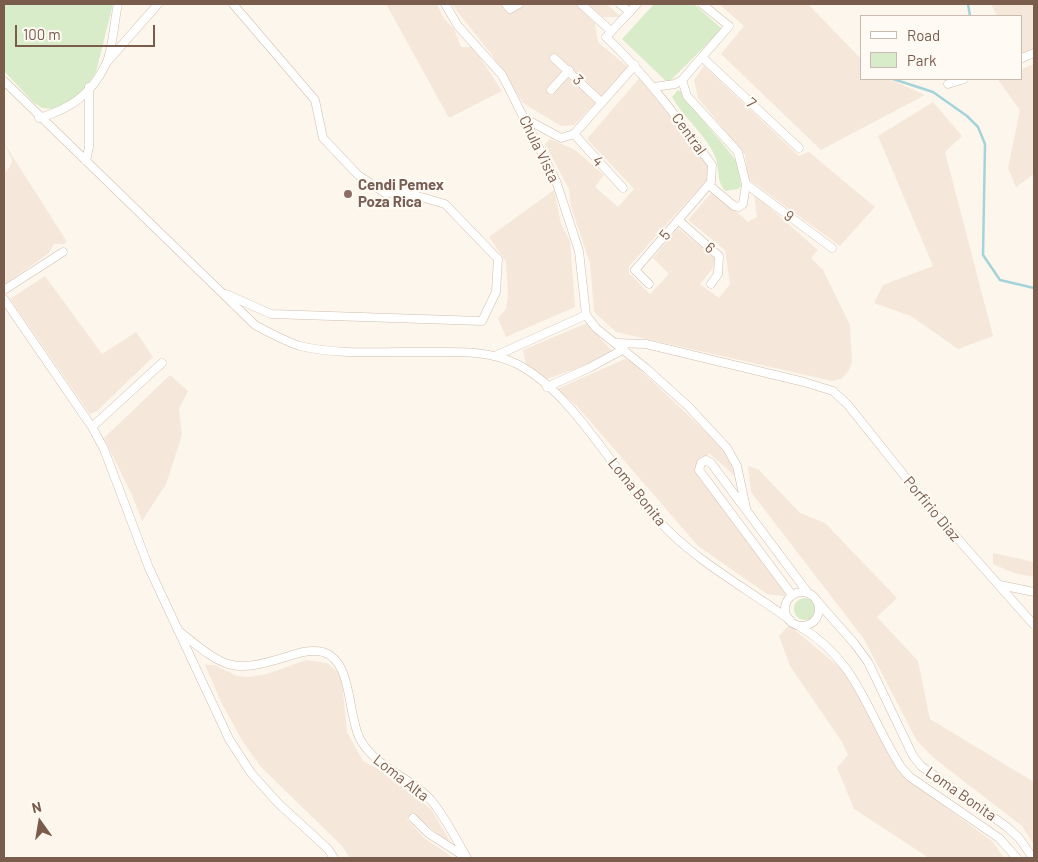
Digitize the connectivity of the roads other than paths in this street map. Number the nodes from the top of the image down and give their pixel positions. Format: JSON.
{"nodes":[{"id":1,"x":118,"y":4,"type":"edge"},
{"id":2,"x":158,"y":4,"type":"edge"},
{"id":3,"x":233,"y":4,"type":"edge"},
{"id":4,"x":445,"y":4,"type":"edge"},
{"id":5,"x":506,"y":4,"type":"edge"},
{"id":6,"x":519,"y":4,"type":"edge"},
{"id":7,"x":581,"y":4,"type":"edge"},
{"id":8,"x":620,"y":4,"type":"edge"},
{"id":9,"x":637,"y":4,"type":"edge"},
{"id":10,"x":702,"y":4,"type":"edge"},
{"id":11,"x":630,"y":12,"type":"junction"},
{"id":12,"x":609,"y":34,"type":"junction"},
{"id":13,"x":554,"y":58,"type":"dead end"},
{"id":14,"x":702,"y":58,"type":"junction"},
{"id":15,"x":106,"y":64,"type":"junction"},
{"id":16,"x":635,"y":65,"type":"junction"},
{"id":17,"x":569,"y":70,"type":"junction"},
{"id":18,"x":682,"y":80,"type":"junction"},
{"id":19,"x":961,"y":80,"type":"edge"},
{"id":20,"x":4,"y":81,"type":"edge"},
{"id":21,"x":948,"y":84,"type":"dead end"},
{"id":22,"x":89,"y":87,"type":"junction"},
{"id":23,"x":654,"y":87,"type":"junction"},
{"id":24,"x":551,"y":90,"type":"dead end"},
{"id":25,"x":600,"y":102,"type":"junction"},
{"id":26,"x":39,"y":118,"type":"junction"},
{"id":27,"x":524,"y":118,"type":"junction"},
{"id":28,"x":574,"y":134,"type":"junction"},
{"id":29,"x":799,"y":148,"type":"dead end"},
{"id":30,"x":86,"y":161,"type":"junction"},
{"id":31,"x":746,"y":184,"type":"junction"},
{"id":32,"x":709,"y":185,"type":"junction"},
{"id":33,"x":623,"y":188,"type":"dead end"},
{"id":34,"x":678,"y":220,"type":"junction"},
{"id":35,"x":832,"y":248,"type":"dead end"},
{"id":36,"x":63,"y":252,"type":"dead end"},
{"id":37,"x":649,"y":284,"type":"dead end"},
{"id":38,"x":711,"y":284,"type":"dead end"},
{"id":39,"x":4,"y":290,"type":"edge"},
{"id":40,"x":221,"y":292,"type":"junction"},
{"id":41,"x":4,"y":299,"type":"edge"},
{"id":42,"x":586,"y":315,"type":"junction"},
{"id":43,"x":616,"y":343,"type":"junction"},
{"id":44,"x":624,"y":349,"type":"junction"},
{"id":45,"x":495,"y":356,"type":"junction"},
{"id":46,"x":162,"y":363,"type":"dead end"},
{"id":47,"x":547,"y":386,"type":"junction"},
{"id":48,"x":92,"y":427,"type":"junction"},
{"id":49,"x":746,"y":508,"type":"junction"},
{"id":50,"x":1000,"y":585,"type":"junction"},
{"id":51,"x":1034,"y":592,"type":"edge"},
{"id":52,"x":808,"y":593,"type":"junction"},
{"id":53,"x":792,"y":595,"type":"junction"},
{"id":54,"x":816,"y":600,"type":"junction"},
{"id":55,"x":790,"y":620,"type":"junction"},
{"id":56,"x":1034,"y":625,"type":"edge"},
{"id":57,"x":799,"y":626,"type":"junction"},
{"id":58,"x":179,"y":631,"type":"junction"},
{"id":59,"x":958,"y":792,"type":"junction"},
{"id":60,"x":950,"y":803,"type":"junction"},
{"id":61,"x":413,"y":818,"type":"dead end"},
{"id":62,"x":334,"y":858,"type":"edge"},
{"id":63,"x":467,"y":858,"type":"edge"},
{"id":64,"x":1017,"y":858,"type":"edge"},
{"id":65,"x":1033,"y":858,"type":"edge"}],
"edges":[{"from":1,"to":15,"type":"street"},
{"from":2,"to":15,"type":"street"},
{"from":3,"to":40,"type":"street"},
{"from":4,"to":27,"type":"street","name":"Chula Vista"},
{"from":5,"to":6,"type":"street"},
{"from":7,"to":12,"type":"street","name":"Central"},
{"from":8,"to":11,"type":"street"},
{"from":9,"to":11,"type":"street"},
{"from":10,"to":14,"type":"street"},
{"from":11,"to":12,"type":"street"},
{"from":12,"to":16,"type":"street","name":"Central"},
{"from":13,"to":17,"type":"street","name":"3"},
{"from":14,"to":18,"type":"street"},
{"from":14,"to":29,"type":"street","name":"7"},
{"from":15,"to":22,"type":"street"},
{"from":16,"to":23,"type":"street","name":"Central"},
{"from":16,"to":25,"type":"street"},
{"from":17,"to":24,"type":"street"},
{"from":17,"to":25,"type":"street","name":"3"},
{"from":18,"to":23,"type":"street"},
{"from":18,"to":31,"type":"street","name":"Central"},
{"from":19,"to":21,"type":"street"},
{"from":20,"to":26,"type":"street","name":"Loma Bonita"},
{"from":22,"to":26,"type":"street"},
{"from":22,"to":30,"type":"street"},
{"from":23,"to":32,"type":"street","name":"Central"},
{"from":25,"to":28,"type":"street"},
{"from":26,"to":30,"type":"street","name":"Loma Bonita"},
{"from":27,"to":28,"type":"street"},
{"from":27,"to":42,"type":"street","name":"Chula Vista"},
{"from":28,"to":33,"type":"street","name":"4"},
{"from":30,"to":40,"type":"street","name":"Loma Bonita"},
{"from":31,"to":32,"type":"street"},
{"from":31,"to":35,"type":"street","name":"9"},
{"from":32,"to":34,"type":"street","name":"5"},
{"from":34,"to":37,"type":"street","name":"5"},
{"from":34,"to":38,"type":"street","name":"6"},
{"from":36,"to":39,"type":"street"},
{"from":40,"to":45,"type":"street","name":"Loma Bonita"},
{"from":41,"to":48,"type":"street","name":"Loma Alta"},
{"from":42,"to":43,"type":"street"},
{"from":42,"to":45,"type":"street"},
{"from":43,"to":44,"type":"street"},
{"from":43,"to":50,"type":"street","name":"Porfirio Diaz"},
{"from":44,"to":47,"type":"street"},
{"from":44,"to":49,"type":"street"},
{"from":45,"to":47,"type":"street","name":"Loma Bonita"},
{"from":46,"to":48,"type":"street"},
{"from":47,"to":55,"type":"street","name":"Loma Bonita"},
{"from":48,"to":58,"type":"street","name":"Loma Alta"},
{"from":49,"to":52,"type":"street"},
{"from":49,"to":53,"type":"street"},
{"from":50,"to":51,"type":"street"},
{"from":50,"to":56,"type":"street","name":"Porfirio Diaz"},
{"from":52,"to":53,"type":"street"},
{"from":52,"to":54,"type":"street"},
{"from":53,"to":55,"type":"street"},
{"from":54,"to":57,"type":"street"},
{"from":54,"to":59,"type":"street","name":"Loma Bonita"},
{"from":55,"to":57,"type":"street"},
{"from":57,"to":60,"type":"street","name":"Loma Bonita"},
{"from":58,"to":62,"type":"street","name":"Loma Alta"},
{"from":58,"to":63,"type":"street","name":"Loma Alta"},
{"from":59,"to":60,"type":"street"},
{"from":59,"to":65,"type":"street","name":"Loma Bonita"},
{"from":60,"to":64,"type":"street","name":"Loma Bonita"},
{"from":61,"to":63,"type":"street"}]}
